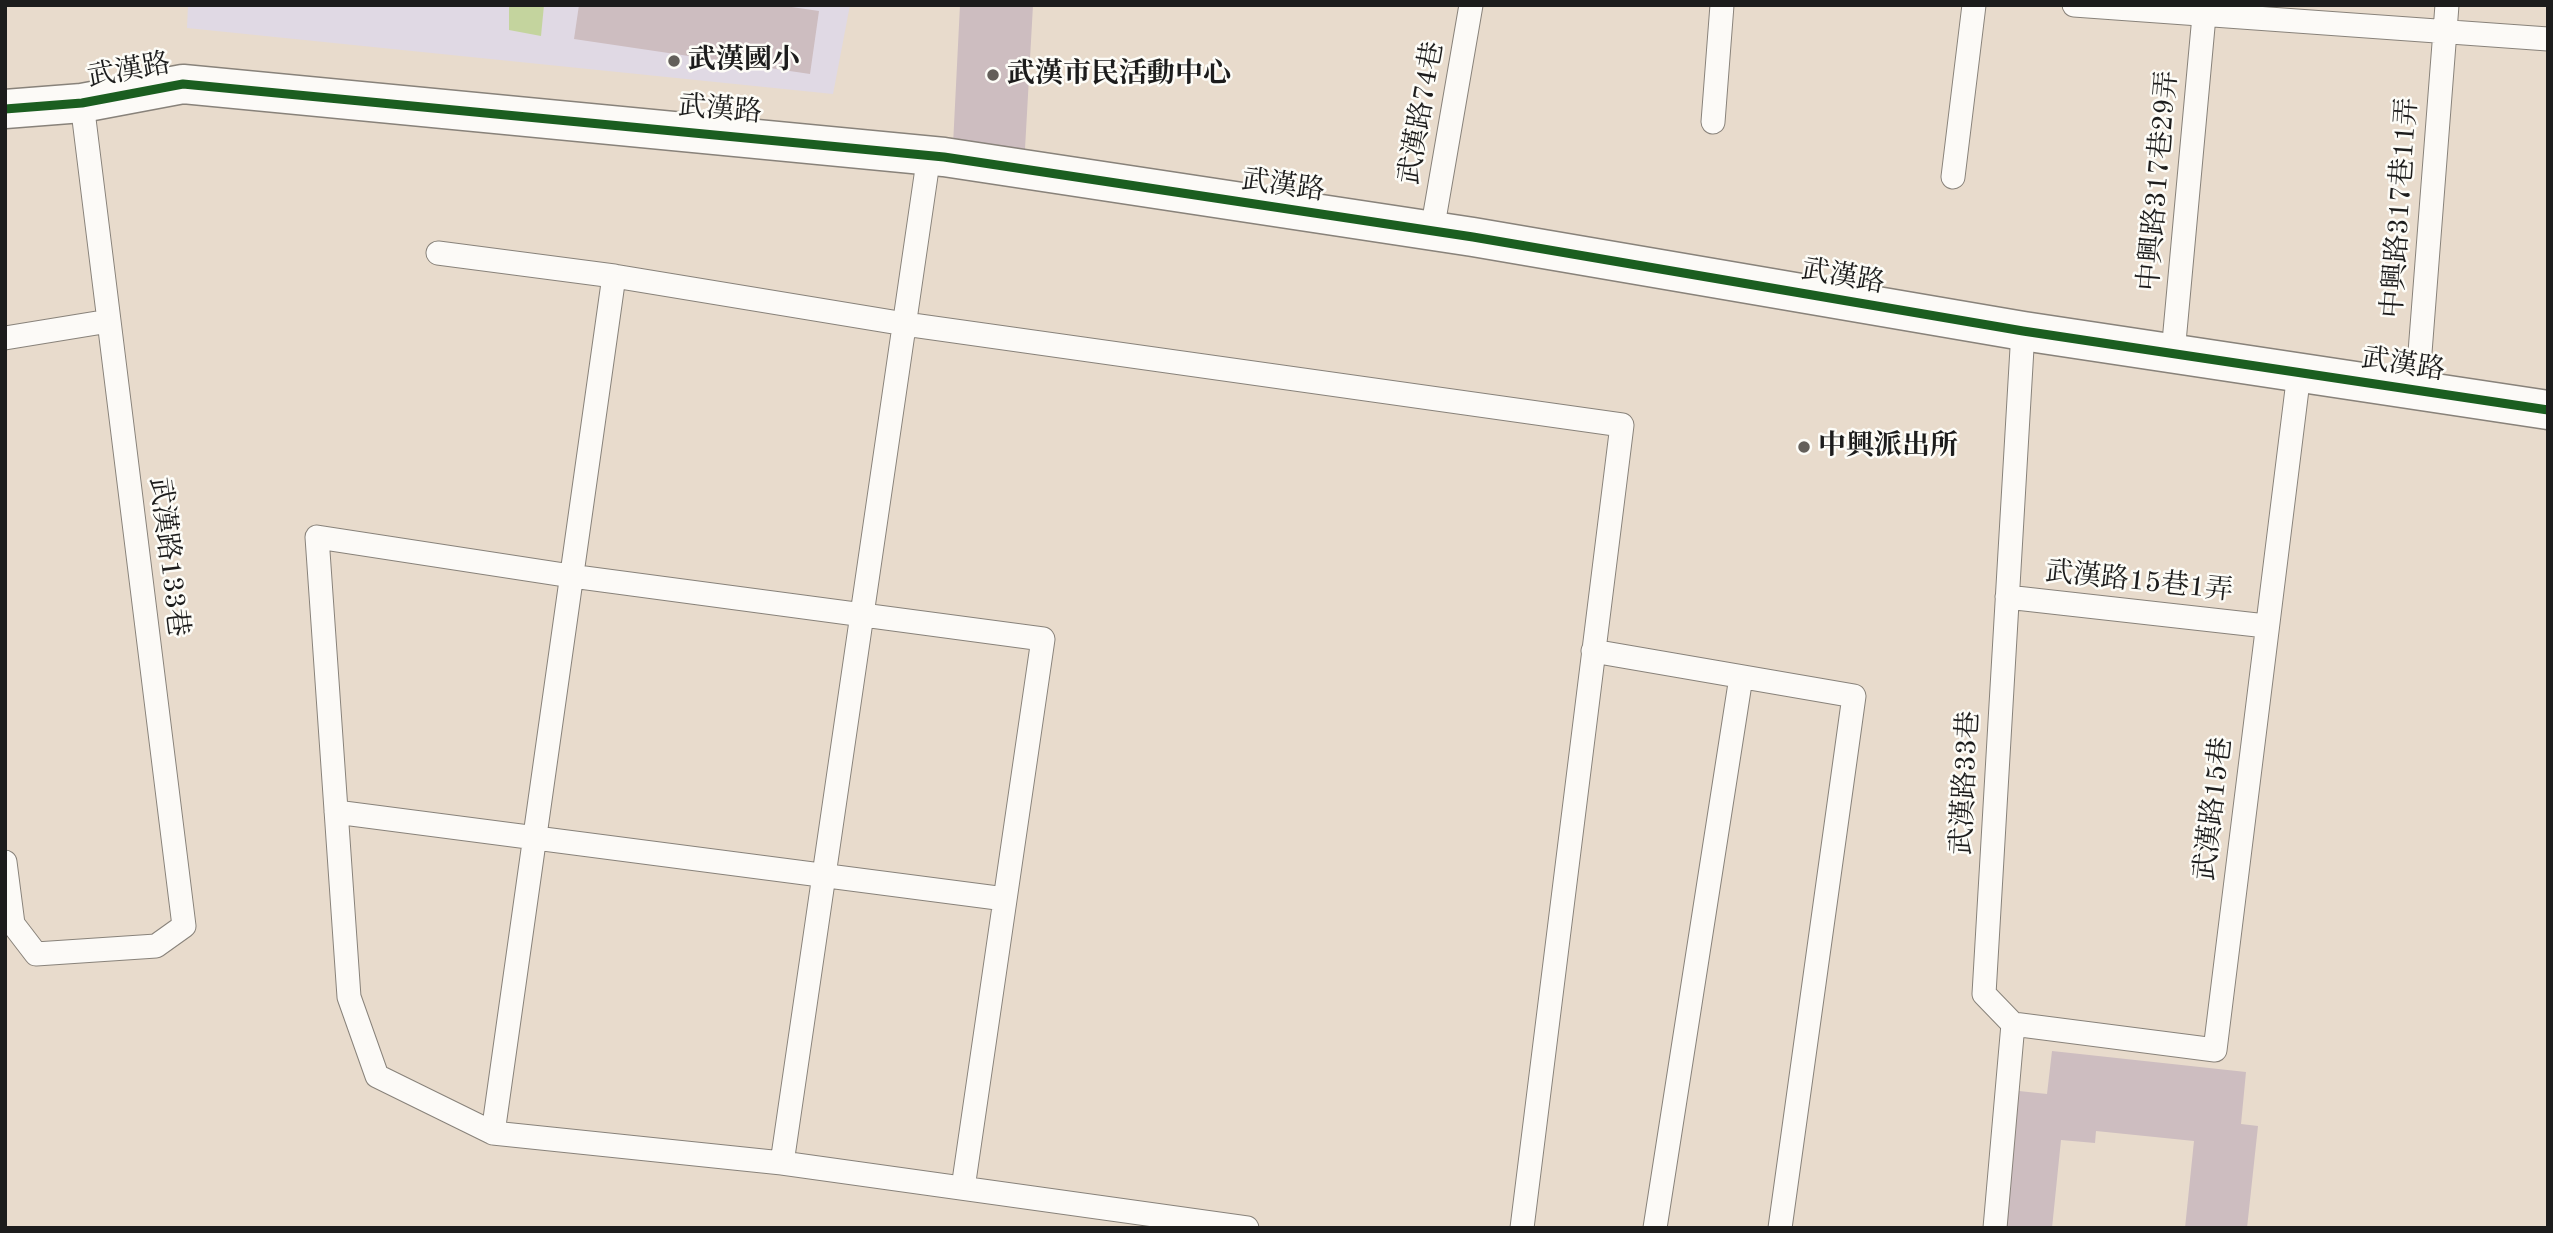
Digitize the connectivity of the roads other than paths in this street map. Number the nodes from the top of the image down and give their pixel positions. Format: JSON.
{"nodes":[{"id":1,"x":1471,"y":5,"type":"edge"},
{"id":2,"x":1722,"y":5,"type":"edge"},
{"id":3,"x":1974,"y":5,"type":"edge"},
{"id":4,"x":2074,"y":5,"type":"edge"},
{"id":5,"x":2447,"y":5,"type":"edge"},
{"id":6,"x":2204,"y":10,"type":"edge"},
{"id":7,"x":2445,"y":30,"type":"junction"},
{"id":8,"x":2548,"y":39,"type":"edge"},
{"id":9,"x":82,"y":103,"type":"junction"},
{"id":10,"x":5,"y":109,"type":"edge"},
{"id":11,"x":1713,"y":122,"type":"dead end"},
{"id":12,"x":929,"y":155,"type":"junction"},
{"id":13,"x":1953,"y":177,"type":"dead end"},
{"id":14,"x":1432,"y":231,"type":"junction"},
{"id":15,"x":438,"y":253,"type":"dead end"},
{"id":16,"x":614,"y":276,"type":"junction"},
{"id":17,"x":109,"y":321,"type":"junction"},
{"id":18,"x":905,"y":324,"type":"junction"},
{"id":19,"x":2023,"y":331,"type":"junction"},
{"id":20,"x":5,"y":338,"type":"edge"},
{"id":21,"x":2173,"y":353,"type":"junction"},
{"id":22,"x":2299,"y":373,"type":"junction"},
{"id":23,"x":2417,"y":391,"type":"junction"},
{"id":24,"x":2548,"y":410,"type":"edge"},
{"id":25,"x":571,"y":576,"type":"junction"},
{"id":26,"x":2007,"y":597,"type":"junction"},
{"id":27,"x":862,"y":615,"type":"junction"},
{"id":28,"x":2266,"y":626,"type":"junction"},
{"id":29,"x":1593,"y":651,"type":"junction"},
{"id":30,"x":1741,"y":677,"type":"junction"},
{"id":31,"x":336,"y":812,"type":"junction"},
{"id":32,"x":534,"y":837,"type":"junction"},
{"id":33,"x":5,"y":862,"type":"edge"},
{"id":34,"x":824,"y":874,"type":"junction"},
{"id":35,"x":1005,"y":899,"type":"junction"},
{"id":36,"x":2013,"y":1024,"type":"junction"},
{"id":37,"x":493,"y":1133,"type":"junction"},
{"id":38,"x":782,"y":1163,"type":"junction"},
{"id":39,"x":963,"y":1188,"type":"junction"},
{"id":40,"x":1247,"y":1228,"type":"edge"},
{"id":41,"x":1522,"y":1228,"type":"edge"},
{"id":42,"x":1655,"y":1228,"type":"edge"},
{"id":43,"x":1780,"y":1228,"type":"edge"},
{"id":44,"x":1995,"y":1228,"type":"edge"}],
"edges":[{"from":1,"to":14,"type":"lane","name":"武漢路74巷"},
{"from":2,"to":11,"type":"lane"},
{"from":3,"to":13,"type":"lane"},
{"from":4,"to":6,"type":"lane"},
{"from":5,"to":7,"type":"lane","name":"中興路317巷11弄"},
{"from":6,"to":7,"type":"lane"},
{"from":6,"to":21,"type":"lane","name":"中興路317巷29弄"},
{"from":7,"to":8,"type":"lane"},
{"from":7,"to":23,"type":"lane","name":"中興路317巷11弄"},
{"from":9,"to":10,"type":"street","name":"武漢路"},
{"from":9,"to":12,"type":"street","name":"武漢路"},
{"from":9,"to":17,"type":"lane","name":"武漢路133巷"},
{"from":12,"to":14,"type":"street","name":"武漢路"},
{"from":12,"to":18,"type":"lane"},
{"from":14,"to":19,"type":"street","name":"武漢路"},
{"from":15,"to":16,"type":"lane"},
{"from":16,"to":18,"type":"lane"},
{"from":16,"to":25,"type":"lane"},
{"from":17,"to":20,"type":"lane"},
{"from":17,"to":33,"type":"lane","name":"武漢路133巷"},
{"from":18,"to":27,"type":"lane"},
{"from":18,"to":29,"type":"lane"},
{"from":19,"to":21,"type":"street","name":"武漢路"},
{"from":19,"to":26,"type":"lane","name":"武漢路33巷"},
{"from":21,"to":22,"type":"street","name":"武漢路"},
{"from":22,"to":23,"type":"street","name":"武漢路"},
{"from":22,"to":28,"type":"lane","name":"武漢路15巷"},
{"from":23,"to":24,"type":"street","name":"武漢路"},
{"from":25,"to":27,"type":"lane"},
{"from":25,"to":31,"type":"lane"},
{"from":25,"to":32,"type":"lane"},
{"from":26,"to":28,"type":"lane","name":"武漢路15巷1弄"},
{"from":26,"to":36,"type":"lane","name":"武漢路33巷"},
{"from":27,"to":34,"type":"lane"},
{"from":27,"to":35,"type":"lane"},
{"from":28,"to":36,"type":"lane","name":"武漢路15巷"},
{"from":29,"to":30,"type":"lane"},
{"from":29,"to":41,"type":"lane"},
{"from":30,"to":42,"type":"lane"},
{"from":30,"to":43,"type":"lane"},
{"from":31,"to":32,"type":"lane"},
{"from":31,"to":37,"type":"lane"},
{"from":32,"to":34,"type":"lane"},
{"from":32,"to":37,"type":"lane"},
{"from":34,"to":35,"type":"lane"},
{"from":34,"to":38,"type":"lane"},
{"from":35,"to":39,"type":"lane"},
{"from":36,"to":44,"type":"lane"},
{"from":37,"to":38,"type":"lane"},
{"from":38,"to":39,"type":"lane"},
{"from":39,"to":40,"type":"lane"}]}
